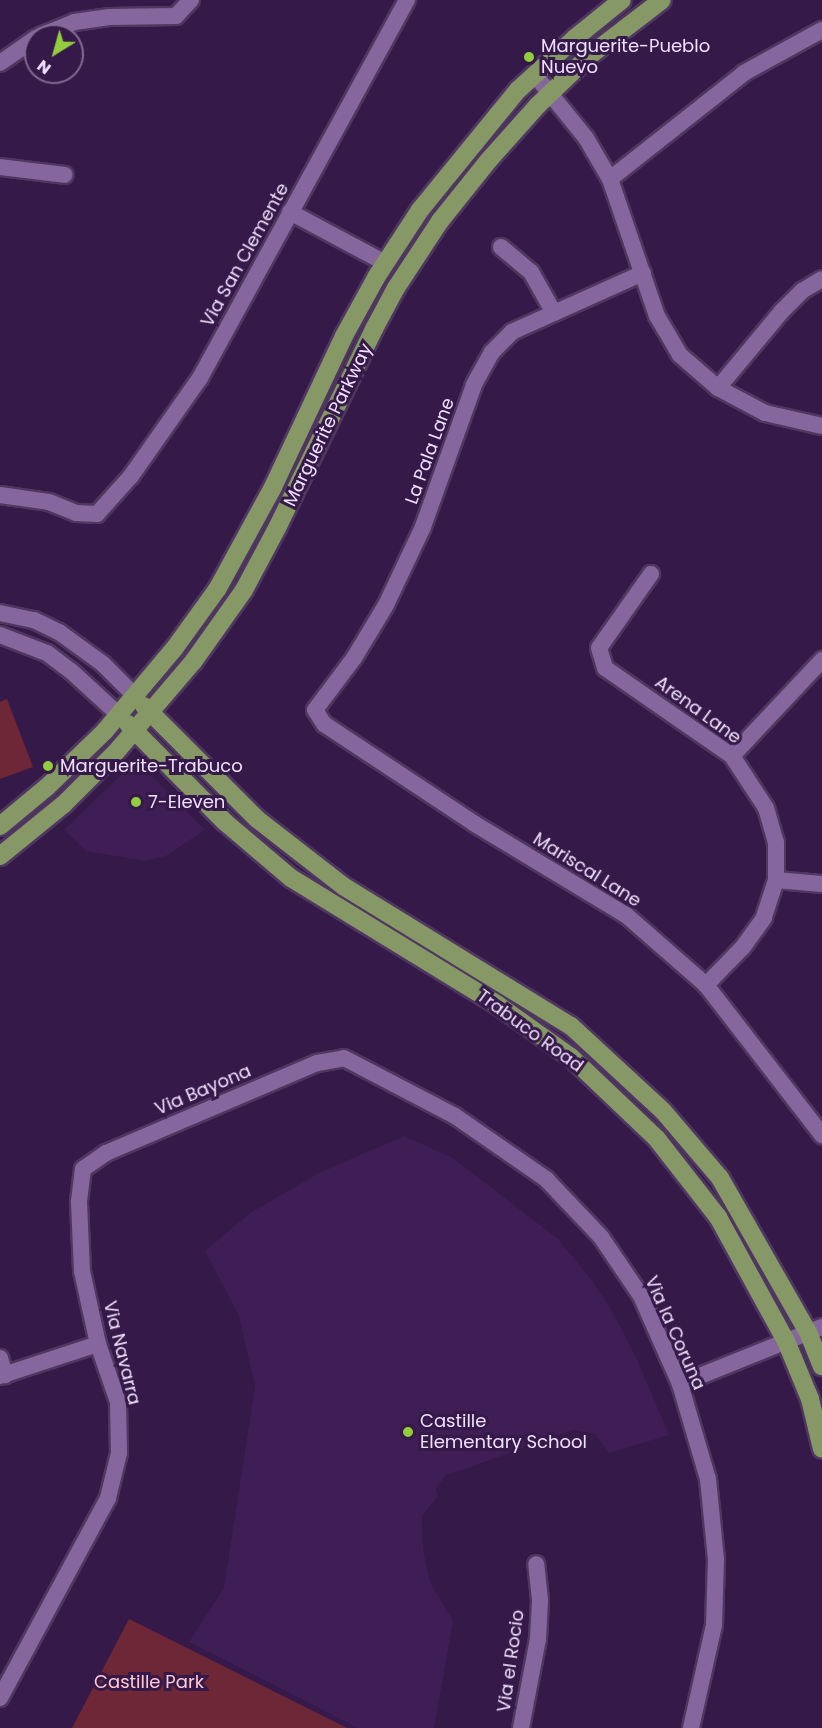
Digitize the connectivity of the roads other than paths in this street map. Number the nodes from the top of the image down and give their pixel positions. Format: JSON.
{"nodes":[{"id":1,"x":191,"y":0,"type":"edge"},
{"id":2,"x":406,"y":0,"type":"edge"},
{"id":3,"x":622,"y":0,"type":"edge"},
{"id":4,"x":662,"y":0,"type":"edge"},
{"id":5,"x":74,"y":24,"type":"edge"},
{"id":6,"x":822,"y":30,"type":"edge"},
{"id":7,"x":24,"y":47,"type":"edge"},
{"id":8,"x":0,"y":63,"type":"edge"},
{"id":9,"x":535,"y":75,"type":"junction"},
{"id":10,"x":551,"y":93,"type":"junction"},
{"id":11,"x":0,"y":167,"type":"edge"},
{"id":12,"x":65,"y":175,"type":"dead end"},
{"id":13,"x":610,"y":179,"type":"junction"},
{"id":14,"x":290,"y":212,"type":"junction"},
{"id":15,"x":501,"y":247,"type":"dead end"},
{"id":16,"x":385,"y":263,"type":"junction"},
{"id":17,"x":643,"y":273,"type":"junction"},
{"id":18,"x":406,"y":274,"type":"junction"},
{"id":19,"x":822,"y":279,"type":"edge"},
{"id":20,"x":554,"y":313,"type":"junction"},
{"id":21,"x":718,"y":388,"type":"junction"},
{"id":22,"x":822,"y":426,"type":"edge"},
{"id":23,"x":0,"y":495,"type":"edge"},
{"id":24,"x":651,"y":574,"type":"dead end"},
{"id":25,"x":0,"y":613,"type":"edge"},
{"id":26,"x":0,"y":635,"type":"edge"},
{"id":27,"x":822,"y":660,"type":"edge"},
{"id":28,"x":135,"y":696,"type":"junction"},
{"id":29,"x":315,"y":710,"type":"joint"},
{"id":30,"x":152,"y":713,"type":"junction"},
{"id":31,"x":119,"y":714,"type":"junction"},
{"id":32,"x":135,"y":731,"type":"junction"},
{"id":33,"x":732,"y":756,"type":"junction"},
{"id":34,"x":0,"y":826,"type":"edge"},
{"id":35,"x":0,"y":856,"type":"edge"},
{"id":36,"x":776,"y":880,"type":"junction"},
{"id":37,"x":822,"y":884,"type":"edge"},
{"id":38,"x":343,"y":886,"type":"junction"},
{"id":39,"x":332,"y":906,"type":"junction"},
{"id":40,"x":706,"y":985,"type":"junction"},
{"id":41,"x":344,"y":1058,"type":"joint"},
{"id":42,"x":822,"y":1135,"type":"edge"},
{"id":43,"x":83,"y":1169,"type":"joint"},
{"id":44,"x":815,"y":1329,"type":"edge"},
{"id":45,"x":786,"y":1341,"type":"junction"},
{"id":46,"x":98,"y":1344,"type":"junction"},
{"id":47,"x":0,"y":1358,"type":"edge"},
{"id":48,"x":822,"y":1366,"type":"edge"},
{"id":49,"x":2,"y":1376,"type":"edge"},
{"id":50,"x":680,"y":1384,"type":"junction"},
{"id":51,"x":822,"y":1449,"type":"edge"},
{"id":52,"x":536,"y":1564,"type":"dead end"},
{"id":53,"x":0,"y":1698,"type":"edge"},
{"id":54,"x":521,"y":1728,"type":"edge"},
{"id":55,"x":691,"y":1728,"type":"edge"}],
"edges":[{"from":1,"to":5,"type":"street"},
{"from":2,"to":14,"type":"street","name":"Via San Clemente"},
{"from":3,"to":9,"type":"main road","name":"Marguerite Parkway"},
{"from":4,"to":10,"type":"main road","name":"Marguerite Parkway"},
{"from":6,"to":13,"type":"street"},
{"from":7,"to":8,"type":"street"},
{"from":9,"to":10,"type":"street"},
{"from":9,"to":16,"type":"main road","name":"Marguerite Parkway"},
{"from":10,"to":13,"type":"street"},
{"from":10,"to":18,"type":"main road","name":"Marguerite Parkway"},
{"from":11,"to":12,"type":"street"},
{"from":13,"to":17,"type":"street"},
{"from":14,"to":16,"type":"street"},
{"from":14,"to":23,"type":"street","name":"Via San Clemente"},
{"from":15,"to":20,"type":"street"},
{"from":16,"to":18,"type":"main road"},
{"from":16,"to":28,"type":"main road","name":"Marguerite Parkway"},
{"from":17,"to":20,"type":"street","name":"La Pala Lane"},
{"from":17,"to":21,"type":"street"},
{"from":18,"to":30,"type":"main road","name":"Marguerite Parkway"},
{"from":19,"to":21,"type":"street"},
{"from":20,"to":29,"type":"street","name":"La Pala Lane"},
{"from":21,"to":22,"type":"street"},
{"from":24,"to":33,"type":"street","name":"Arena Lane"},
{"from":25,"to":28,"type":"street"},
{"from":26,"to":31,"type":"street"},
{"from":27,"to":33,"type":"street"},
{"from":28,"to":30,"type":"main road","name":"Trabuco Road"},
{"from":28,"to":31,"type":"main road","name":"Marguerite Parkway"},
{"from":29,"to":40,"type":"street","name":"Mariscal Lane"},
{"from":30,"to":32,"type":"main road","name":"Marguerite Parkway"},
{"from":30,"to":38,"type":"main road","name":"Trabuco Road"},
{"from":31,"to":32,"type":"main road","name":"Trabuco Road"},
{"from":31,"to":34,"type":"main road","name":"Marguerite Parkway"},
{"from":32,"to":35,"type":"main road","name":"Marguerite Parkway"},
{"from":32,"to":39,"type":"main road","name":"Trabuco Road"},
{"from":33,"to":36,"type":"street","name":"Arena Lane"},
{"from":36,"to":37,"type":"street"},
{"from":36,"to":40,"type":"street","name":"Arena Lane"},
{"from":38,"to":39,"type":"main road"},
{"from":38,"to":44,"type":"main road","name":"Trabuco Road"},
{"from":39,"to":45,"type":"main road","name":"Trabuco Road"},
{"from":40,"to":42,"type":"street","name":"Mariscal Lane"},
{"from":41,"to":43,"type":"street","name":"Via Bayona"},
{"from":41,"to":50,"type":"street","name":"Via la Coruna"},
{"from":43,"to":46,"type":"street","name":"Via Navarra"},
{"from":44,"to":45,"type":"street"},
{"from":44,"to":48,"type":"main road","name":"Trabuco Road"},
{"from":45,"to":50,"type":"street"},
{"from":45,"to":51,"type":"main road","name":"Trabuco Road"},
{"from":46,"to":49,"type":"street"},
{"from":46,"to":53,"type":"street","name":"Via Navarra"},
{"from":47,"to":49,"type":"street"},
{"from":50,"to":55,"type":"street","name":"Via la Coruna"},
{"from":52,"to":54,"type":"street","name":"Via el Rocio"}]}
